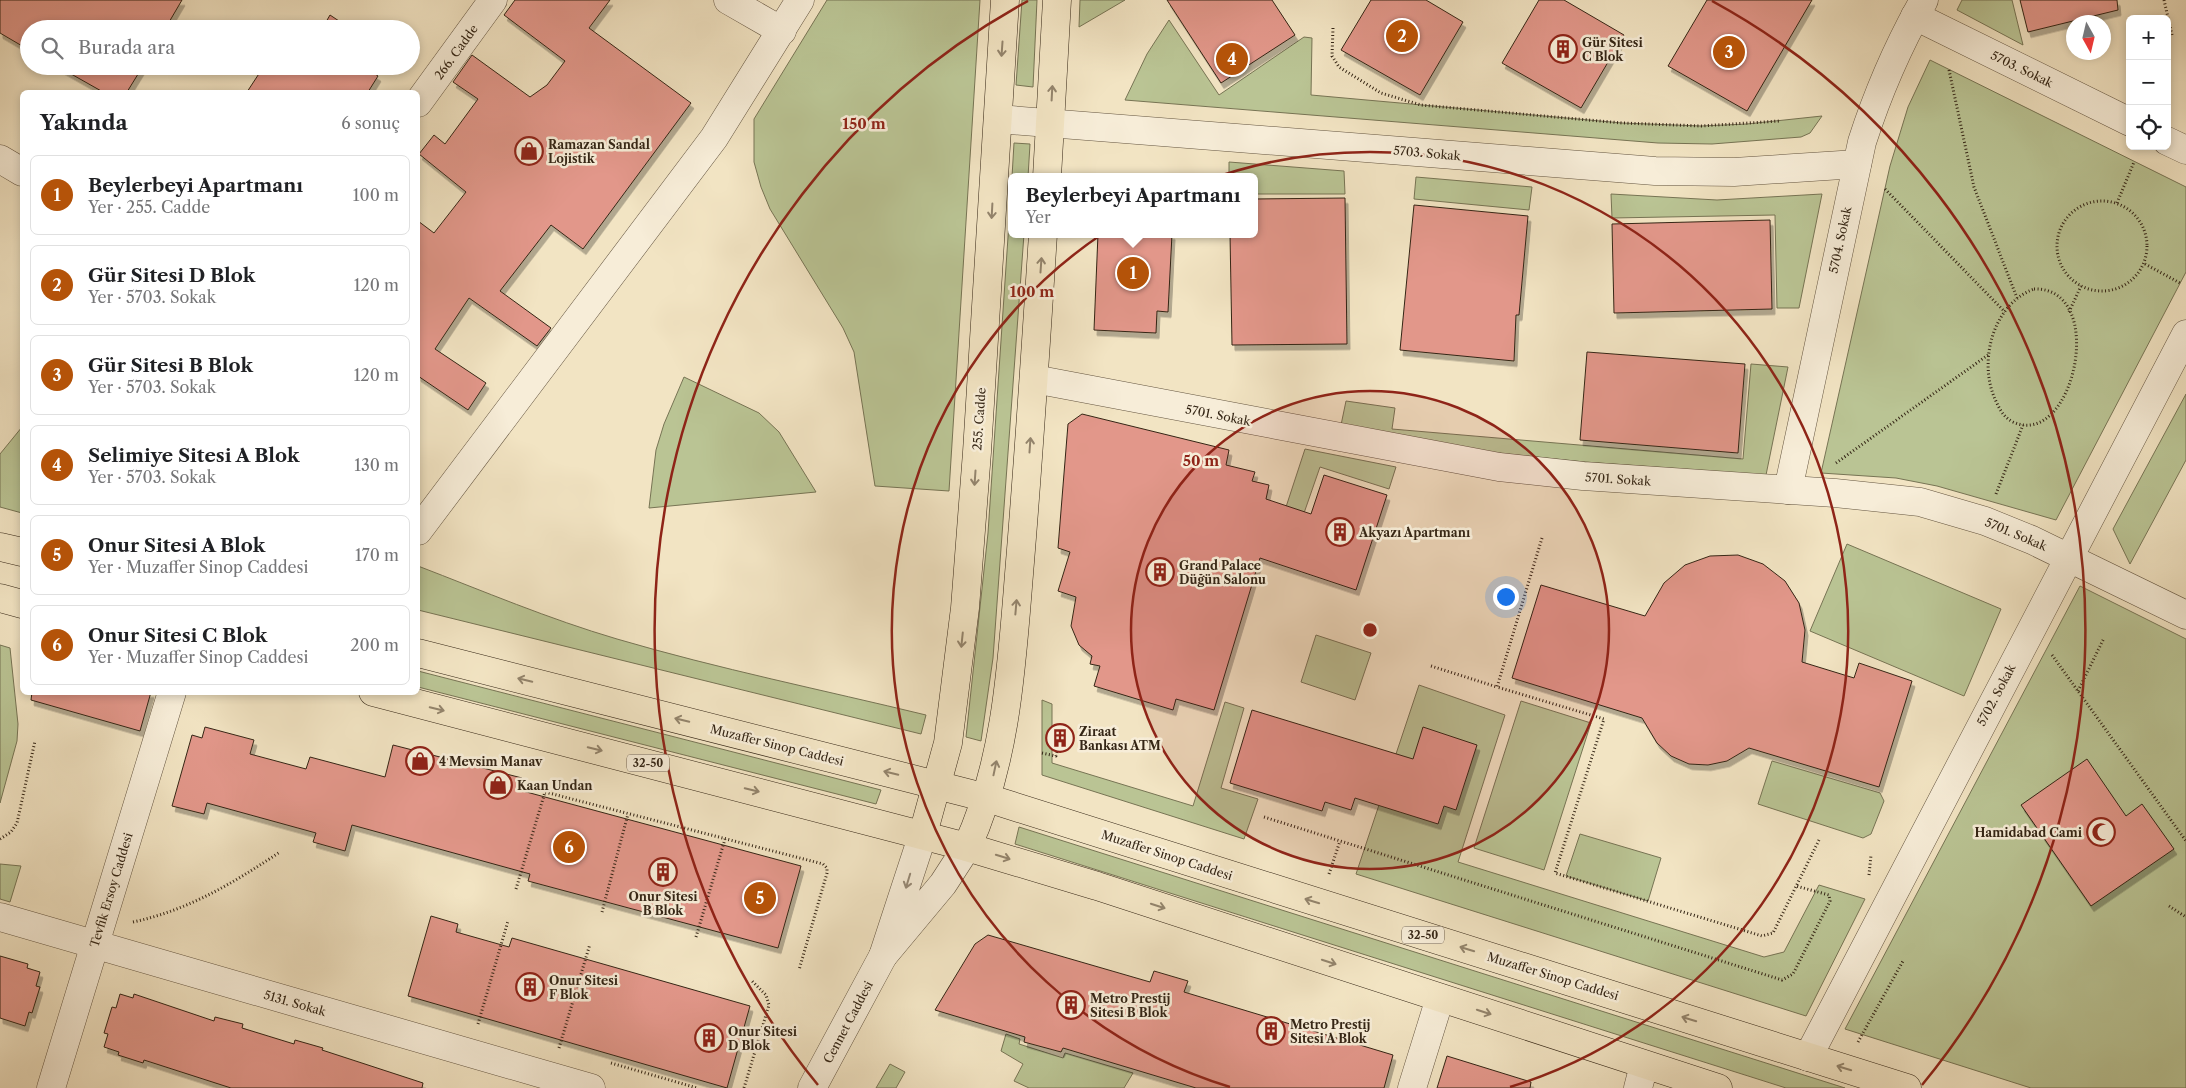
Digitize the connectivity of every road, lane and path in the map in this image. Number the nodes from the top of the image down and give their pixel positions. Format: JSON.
{"nodes":[{"id":1,"x":494,"y":0,"type":"edge"},
{"id":2,"x":728,"y":0,"type":"edge"},
{"id":3,"x":800,"y":0,"type":"edge"},
{"id":4,"x":1005,"y":0,"type":"edge"},
{"id":5,"x":1057,"y":0,"type":"edge"},
{"id":6,"x":2164,"y":0,"type":"edge"},
{"id":7,"x":1919,"y":8,"type":"edge"},
{"id":8,"x":1333,"y":28,"type":"dead end"},
{"id":9,"x":782,"y":31,"type":"junction"},
{"id":10,"x":2172,"y":35,"type":"dead end"},
{"id":11,"x":1949,"y":70,"type":"dead end"},
{"id":12,"x":420,"y":100,"type":"edge"},
{"id":13,"x":998,"y":119,"type":"junction"},
{"id":14,"x":2126,"y":120,"type":"edge"},
{"id":15,"x":1780,"y":121,"type":"dead end"},
{"id":16,"x":1050,"y":123,"type":"junction"},
{"id":17,"x":2171,"y":143,"type":"edge"},
{"id":18,"x":2186,"y":150,"type":"edge"},
{"id":19,"x":0,"y":159,"type":"edge"},
{"id":20,"x":2134,"y":162,"type":"dead end"},
{"id":21,"x":1857,"y":164,"type":"junction"},
{"id":22,"x":20,"y":171,"type":"edge"},
{"id":23,"x":1047,"y":173,"type":"edge"},
{"id":24,"x":1885,"y":189,"type":"dead end"},
{"id":25,"x":2117,"y":203,"type":"junction"},
{"id":26,"x":1043,"y":238,"type":"edge"},
{"id":27,"x":2145,"y":264,"type":"junction"},
{"id":28,"x":2180,"y":283,"type":"dead end"},
{"id":29,"x":2080,"y":286,"type":"junction"},
{"id":30,"x":2017,"y":298,"type":"junction"},
{"id":31,"x":2005,"y":312,"type":"junction"},
{"id":32,"x":2069,"y":312,"type":"junction"},
{"id":33,"x":2186,"y":334,"type":"edge"},
{"id":34,"x":1988,"y":354,"type":"junction"},
{"id":35,"x":1034,"y":379,"type":"junction"},
{"id":36,"x":2023,"y":425,"type":"junction"},
{"id":37,"x":1829,"y":467,"type":"dead end"},
{"id":38,"x":1788,"y":490,"type":"junction"},
{"id":39,"x":1993,"y":501,"type":"dead end"},
{"id":40,"x":420,"y":528,"type":"edge"},
{"id":41,"x":1542,"y":538,"type":"dead end"},
{"id":42,"x":0,"y":547,"type":"edge"},
{"id":43,"x":20,"y":552,"type":"edge"},
{"id":44,"x":2068,"y":556,"type":"junction"},
{"id":45,"x":0,"y":598,"type":"edge"},
{"id":46,"x":20,"y":603,"type":"edge"},
{"id":47,"x":2186,"y":615,"type":"edge"},
{"id":48,"x":2104,"y":638,"type":"dead end"},
{"id":49,"x":2047,"y":648,"type":"dead end"},
{"id":50,"x":420,"y":654,"type":"edge"},
{"id":51,"x":1431,"y":666,"type":"dead end"},
{"id":52,"x":1497,"y":687,"type":"junction"},
{"id":53,"x":2078,"y":691,"type":"junction"},
{"id":54,"x":171,"y":695,"type":"edge"},
{"id":55,"x":385,"y":695,"type":"edge"},
{"id":56,"x":35,"y":740,"type":"dead end"},
{"id":57,"x":1058,"y":748,"type":"dead end"},
{"id":58,"x":1042,"y":753,"type":"dead end"},
{"id":59,"x":938,"y":786,"type":"junction"},
{"id":60,"x":987,"y":798,"type":"junction"},
{"id":61,"x":628,"y":814,"type":"junction"},
{"id":62,"x":1264,"y":817,"type":"dead end"},
{"id":63,"x":923,"y":834,"type":"junction"},
{"id":64,"x":1820,"y":838,"type":"dead end"},
{"id":65,"x":0,"y":839,"type":"edge"},
{"id":66,"x":725,"y":839,"type":"junction"},
{"id":67,"x":1340,"y":841,"type":"junction"},
{"id":68,"x":2186,"y":841,"type":"edge"},
{"id":69,"x":967,"y":847,"type":"junction"},
{"id":70,"x":280,"y":852,"type":"dead end"},
{"id":71,"x":1326,"y":882,"type":"dead end"},
{"id":72,"x":1796,"y":886,"type":"junction"},
{"id":73,"x":516,"y":889,"type":"dead end"},
{"id":74,"x":2169,"y":906,"type":"dead end"},
{"id":75,"x":602,"y":912,"type":"dead end"},
{"id":76,"x":0,"y":917,"type":"edge"},
{"id":77,"x":2186,"y":917,"type":"edge"},
{"id":78,"x":508,"y":921,"type":"dead end"},
{"id":79,"x":97,"y":937,"type":"junction"},
{"id":80,"x":696,"y":937,"type":"dead end"},
{"id":81,"x":590,"y":944,"type":"dead end"},
{"id":82,"x":883,"y":956,"type":"junction"},
{"id":83,"x":1903,"y":962,"type":"dead end"},
{"id":84,"x":799,"y":970,"type":"dead end"},
{"id":85,"x":751,"y":980,"type":"dead end"},
{"id":86,"x":1440,"y":998,"type":"junction"},
{"id":87,"x":487,"y":1028,"type":"dead end"},
{"id":88,"x":550,"y":1046,"type":"dead end"},
{"id":89,"x":559,"y":1049,"type":"junction"},
{"id":90,"x":1854,"y":1050,"type":"dead end"},
{"id":91,"x":568,"y":1051,"type":"dead end"},
{"id":92,"x":1808,"y":1057,"type":"junction"},
{"id":93,"x":604,"y":1061,"type":"dead end"},
{"id":94,"x":1641,"y":1076,"type":"edge"},
{"id":95,"x":51,"y":1088,"type":"edge"},
{"id":96,"x":591,"y":1088,"type":"edge"},
{"id":97,"x":697,"y":1088,"type":"edge"},
{"id":98,"x":744,"y":1088,"type":"edge"},
{"id":99,"x":812,"y":1088,"type":"edge"},
{"id":100,"x":1412,"y":1088,"type":"edge"},
{"id":101,"x":1718,"y":1088,"type":"edge"},
{"id":102,"x":1907,"y":1088,"type":"edge"}],
"edges":[{"from":1,"to":12,"type":"street","name":"266. Cadde"},
{"from":2,"to":9,"type":"street"},
{"from":3,"to":9,"type":"street"},
{"from":4,"to":13,"type":"main road","name":"255. Cadde","one_way":true},
{"from":16,"to":5,"type":"main road","one_way":true},
{"from":6,"to":10,"type":"path"},
{"from":7,"to":14,"type":"street","name":"5703. Sokak"},
{"from":7,"to":21,"type":"street","name":"5704. Sokak"},
{"from":8,"to":15,"type":"path"},
{"from":9,"to":40,"type":"street"},
{"from":11,"to":30,"type":"path"},
{"from":13,"to":16,"type":"street","name":"5703. Sokak"},
{"from":13,"to":59,"type":"main road","name":"255. Cadde","one_way":true},
{"from":16,"to":21,"type":"street","name":"5703. Sokak"},
{"from":16,"to":23,"type":"main road"},
{"from":17,"to":18,"type":"street"},
{"from":19,"to":22,"type":"street"},
{"from":20,"to":25,"type":"path"},
{"from":21,"to":38,"type":"street","name":"5704. Sokak"},
{"from":24,"to":31,"type":"path"},
{"from":25,"to":27,"type":"path"},
{"from":25,"to":29,"type":"path"},
{"from":35,"to":26,"type":"main road","one_way":true},
{"from":27,"to":28,"type":"path"},
{"from":27,"to":29,"type":"path"},
{"from":29,"to":32,"type":"path"},
{"from":30,"to":31,"type":"path"},
{"from":30,"to":32,"type":"path"},
{"from":31,"to":34,"type":"path"},
{"from":32,"to":36,"type":"path"},
{"from":33,"to":44,"type":"street","name":"5702. Sokak"},
{"from":34,"to":36,"type":"path"},
{"from":34,"to":37,"type":"path"},
{"from":35,"to":38,"type":"street","name":"5701. Sokak"},
{"from":60,"to":35,"type":"main road","one_way":true},
{"from":36,"to":39,"type":"path"},
{"from":38,"to":44,"type":"street","name":"5701. Sokak"},
{"from":41,"to":52,"type":"path"},
{"from":42,"to":43,"type":"main road"},
{"from":44,"to":47,"type":"street","name":"5701. Sokak"},
{"from":44,"to":92,"type":"street","name":"5702. Sokak"},
{"from":45,"to":46,"type":"main road"},
{"from":48,"to":53,"type":"path"},
{"from":49,"to":53,"type":"path"},
{"from":59,"to":50,"type":"main road","name":"Muzaffer Sinop Caddesi","number":"32-50","one_way":true},
{"from":51,"to":52,"type":"path"},
{"from":52,"to":72,"type":"path"},
{"from":53,"to":68,"type":"path"},
{"from":54,"to":79,"type":"street","name":"Tevfik Ersoy Caddesi"},
{"from":55,"to":63,"type":"main road","number":"32-50","one_way":true},
{"from":56,"to":65,"type":"path"},
{"from":57,"to":58,"type":"path"},
{"from":59,"to":60,"type":"main road","name":"Muzaffer Sinop Caddesi","number":"32-50"},
{"from":59,"to":63,"type":"main road","name":"255. Cadde"},
{"from":60,"to":69,"type":"main road"},
{"from":92,"to":60,"type":"main road","name":"Muzaffer Sinop Caddesi","number":"32-50","one_way":true},
{"from":61,"to":66,"type":"path"},
{"from":61,"to":73,"type":"path"},
{"from":61,"to":75,"type":"path"},
{"from":62,"to":67,"type":"path"},
{"from":63,"to":69,"type":"main road","number":"32-50"},
{"from":63,"to":82,"type":"street","name":"Cennet Caddesi","one_way":true},
{"from":64,"to":72,"type":"path"},
{"from":66,"to":80,"type":"path"},
{"from":66,"to":84,"type":"path"},
{"from":67,"to":71,"type":"path"},
{"from":67,"to":72,"type":"path"},
{"from":69,"to":82,"type":"street","name":"Cennet Caddesi"},
{"from":69,"to":86,"type":"main road","number":"32-50","one_way":true},
{"from":70,"to":79,"type":"path"},
{"from":74,"to":77,"type":"path"},
{"from":76,"to":79,"type":"street","name":"5131. Sokak"},
{"from":78,"to":87,"type":"path"},
{"from":79,"to":95,"type":"street","name":"Tevfik Ersoy Caddesi"},
{"from":79,"to":96,"type":"street","name":"5131. Sokak"},
{"from":81,"to":89,"type":"path"},
{"from":82,"to":99,"type":"street","name":"Cennet Caddesi"},
{"from":83,"to":90,"type":"path"},
{"from":85,"to":98,"type":"path"},
{"from":86,"to":94,"type":"main road","number":"32-50","one_way":true},
{"from":86,"to":100,"type":"street"},
{"from":88,"to":89,"type":"path"},
{"from":89,"to":91,"type":"path"},
{"from":102,"to":92,"type":"main road","name":"Muzaffer Sinop Caddesi","number":"32-50","one_way":true},
{"from":93,"to":97,"type":"path"},
{"from":94,"to":101,"type":"main road","number":"32-50"}]}
